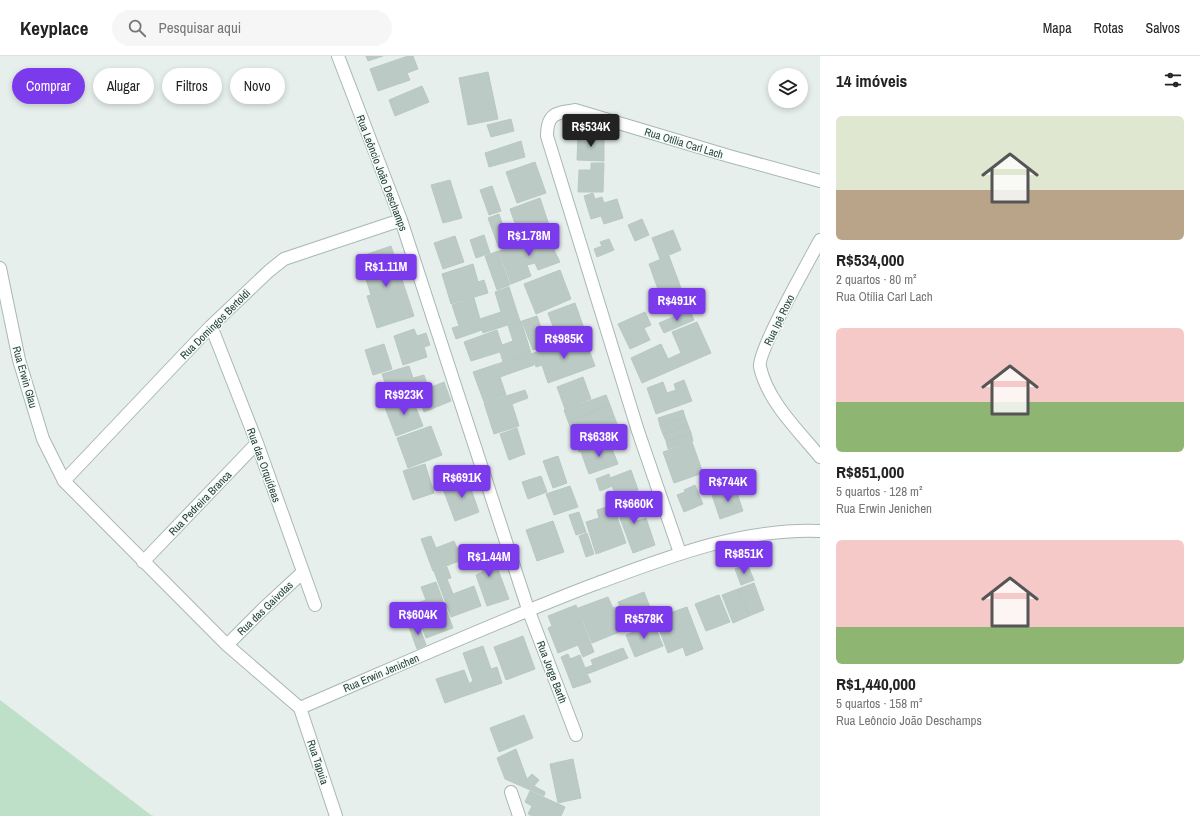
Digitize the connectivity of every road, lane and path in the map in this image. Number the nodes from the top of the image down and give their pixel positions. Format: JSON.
{"nodes":[{"id":1,"x":338,"y":56,"type":"edge"},
{"id":2,"x":820,"y":181,"type":"edge"},
{"id":3,"x":401,"y":220,"type":"junction"},
{"id":4,"x":820,"y":240,"type":"edge"},
{"id":5,"x":0,"y":268,"type":"edge"},
{"id":6,"x":211,"y":326,"type":"junction"},
{"id":7,"x":257,"y":443,"type":"junction"},
{"id":8,"x":820,"y":458,"type":"edge"},
{"id":9,"x":64,"y":481,"type":"junction"},
{"id":10,"x":820,"y":531,"type":"edge"},
{"id":11,"x":680,"y":553,"type":"junction"},
{"id":12,"x":143,"y":562,"type":"junction"},
{"id":13,"x":303,"y":572,"type":"junction"},
{"id":14,"x":315,"y":605,"type":"dead end"},
{"id":15,"x":528,"y":609,"type":"junction"},
{"id":16,"x":228,"y":645,"type":"junction"},
{"id":17,"x":300,"y":708,"type":"junction"},
{"id":18,"x":576,"y":735,"type":"dead end"},
{"id":19,"x":511,"y":792,"type":"dead end"},
{"id":20,"x":336,"y":816,"type":"edge"},
{"id":21,"x":518,"y":816,"type":"edge"}],
"edges":[{"from":1,"to":3,"type":"street","name":"Rua Leôncio João Deschamps"},
{"from":2,"to":11,"type":"street","name":"Rua Otília Carl Lach"},
{"from":3,"to":6,"type":"street","name":"Rua Domingos Bertoldi"},
{"from":3,"to":15,"type":"street","name":"Rua Leôncio João Deschamps"},
{"from":4,"to":8,"type":"street","name":"Rua Ipê Roxo"},
{"from":5,"to":9,"type":"street","name":"Rua Erwin Glau"},
{"from":6,"to":7,"type":"street","name":"Rua das Orquídeas"},
{"from":6,"to":9,"type":"street","name":"Rua Domingos Bertoldi"},
{"from":7,"to":12,"type":"street","name":"Rua Pedreira Branca"},
{"from":7,"to":13,"type":"street","name":"Rua das Orquídeas"},
{"from":9,"to":12,"type":"street"},
{"from":10,"to":11,"type":"street","name":"Rua Erwin Jenichen"},
{"from":11,"to":15,"type":"street","name":"Rua Erwin Jenichen"},
{"from":12,"to":16,"type":"street"},
{"from":13,"to":14,"type":"street","name":"Rua das Orquídeas"},
{"from":13,"to":16,"type":"street","name":"Rua das Gaivotas"},
{"from":15,"to":17,"type":"street","name":"Rua Erwin Jenichen"},
{"from":15,"to":18,"type":"street","name":"Rua Jorge Barth"},
{"from":16,"to":17,"type":"street"},
{"from":17,"to":20,"type":"street","name":"Rua Tapuia"},
{"from":19,"to":21,"type":"street"}]}
